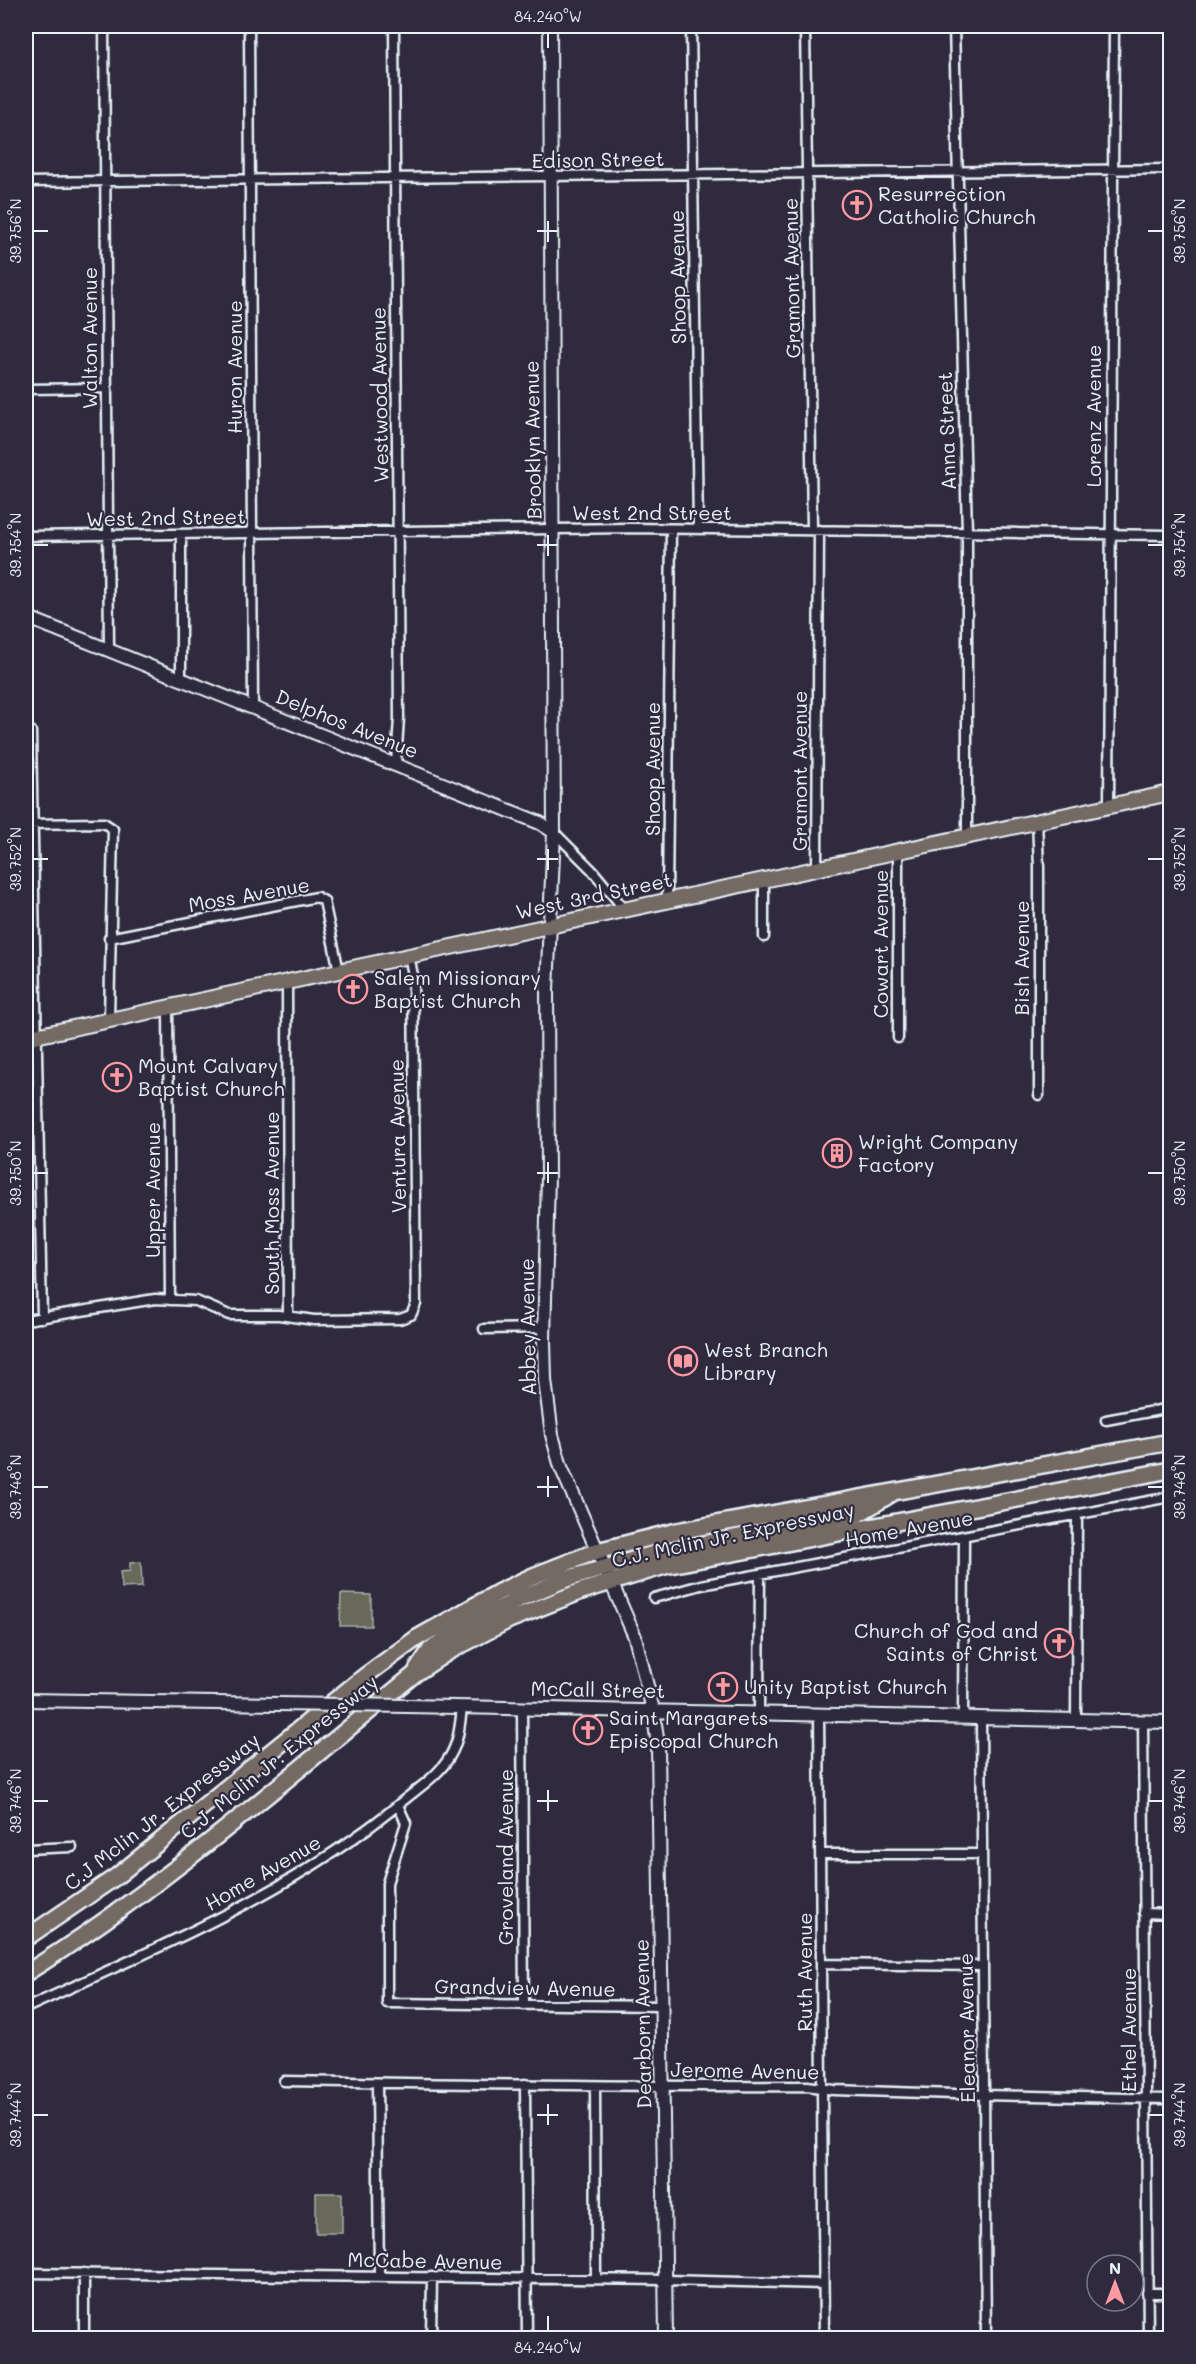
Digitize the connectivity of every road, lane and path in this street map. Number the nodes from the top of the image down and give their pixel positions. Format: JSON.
{"nodes":[{"id":1,"x":104,"y":26,"type":"edge"},
{"id":2,"x":249,"y":26,"type":"edge"},
{"id":3,"x":394,"y":26,"type":"edge"},
{"id":4,"x":550,"y":26,"type":"edge"},
{"id":5,"x":691,"y":26,"type":"edge"},
{"id":6,"x":805,"y":26,"type":"edge"},
{"id":7,"x":954,"y":26,"type":"edge"},
{"id":8,"x":1114,"y":26,"type":"edge"},
{"id":9,"x":1170,"y":169,"type":"edge"},
{"id":10,"x":1112,"y":170,"type":"junction"},
{"id":11,"x":956,"y":172,"type":"junction"},
{"id":12,"x":807,"y":174,"type":"junction"},
{"id":13,"x":693,"y":175,"type":"junction"},
{"id":14,"x":551,"y":177,"type":"junction"},
{"id":15,"x":395,"y":178,"type":"junction"},
{"id":16,"x":251,"y":180,"type":"junction"},
{"id":17,"x":106,"y":182,"type":"junction"},
{"id":18,"x":26,"y":183,"type":"edge"},
{"id":19,"x":107,"y":388,"type":"junction"},
{"id":20,"x":26,"y":389,"type":"edge"},
{"id":21,"x":554,"y":529,"type":"junction"},
{"id":22,"x":671,"y":529,"type":"junction"},
{"id":23,"x":698,"y":529,"type":"junction"},
{"id":24,"x":815,"y":530,"type":"junction"},
{"id":25,"x":398,"y":531,"type":"junction"},
{"id":26,"x":967,"y":532,"type":"junction"},
{"id":27,"x":253,"y":533,"type":"junction"},
{"id":28,"x":181,"y":534,"type":"junction"},
{"id":29,"x":1109,"y":534,"type":"junction"},
{"id":30,"x":109,"y":535,"type":"junction"},
{"id":31,"x":1170,"y":535,"type":"edge"},
{"id":32,"x":26,"y":536,"type":"edge"},
{"id":33,"x":26,"y":617,"type":"edge"},
{"id":34,"x":108,"y":649,"type":"junction"},
{"id":35,"x":181,"y":679,"type":"junction"},
{"id":36,"x":253,"y":707,"type":"junction"},
{"id":37,"x":31,"y":731,"type":"dead end"},
{"id":38,"x":396,"y":763,"type":"junction"},
{"id":39,"x":1170,"y":793,"type":"edge"},
{"id":40,"x":1109,"y":806,"type":"junction"},
{"id":41,"x":1037,"y":821,"type":"junction"},
{"id":42,"x":29,"y":824,"type":"edge"},
{"id":43,"x":554,"y":832,"type":"junction"},
{"id":44,"x":967,"y":836,"type":"junction"},
{"id":45,"x":898,"y":851,"type":"junction"},
{"id":46,"x":817,"y":868,"type":"junction"},
{"id":47,"x":764,"y":880,"type":"junction"},
{"id":48,"x":667,"y":901,"type":"junction"},
{"id":49,"x":625,"y":909,"type":"junction"},
{"id":50,"x":550,"y":926,"type":"junction"},
{"id":51,"x":764,"y":937,"type":"dead end"},
{"id":52,"x":110,"y":938,"type":"junction"},
{"id":53,"x":409,"y":956,"type":"junction"},
{"id":54,"x":339,"y":971,"type":"junction"},
{"id":55,"x":287,"y":982,"type":"junction"},
{"id":56,"x":168,"y":1007,"type":"junction"},
{"id":57,"x":109,"y":1020,"type":"junction"},
{"id":58,"x":30,"y":1037,"type":"edge"},
{"id":59,"x":898,"y":1038,"type":"dead end"},
{"id":60,"x":1039,"y":1095,"type":"dead end"},
{"id":61,"x":170,"y":1300,"type":"junction"},
{"id":62,"x":288,"y":1316,"type":"junction"},
{"id":63,"x":42,"y":1318,"type":"junction"},
{"id":64,"x":26,"y":1320,"type":"edge"},
{"id":65,"x":544,"y":1328,"type":"junction"},
{"id":66,"x":484,"y":1329,"type":"dead end"},
{"id":67,"x":1170,"y":1408,"type":"edge"},
{"id":68,"x":1106,"y":1420,"type":"dead end"},
{"id":69,"x":1170,"y":1442,"type":"edge"},
{"id":70,"x":1170,"y":1470,"type":"edge"},
{"id":71,"x":897,"y":1491,"type":"junction"},
{"id":72,"x":1170,"y":1497,"type":"edge"},
{"id":73,"x":1077,"y":1515,"type":"junction"},
{"id":74,"x":964,"y":1536,"type":"junction"},
{"id":75,"x":597,"y":1551,"type":"junction"},
{"id":76,"x":608,"y":1574,"type":"junction"},
{"id":77,"x":760,"y":1574,"type":"junction"},
{"id":78,"x":654,"y":1598,"type":"dead end"},
{"id":79,"x":26,"y":1700,"type":"edge"},
{"id":80,"x":462,"y":1708,"type":"junction"},
{"id":81,"x":522,"y":1709,"type":"junction"},
{"id":82,"x":653,"y":1710,"type":"junction"},
{"id":83,"x":320,"y":1713,"type":"joint"},
{"id":84,"x":759,"y":1713,"type":"junction"},
{"id":85,"x":819,"y":1714,"type":"junction"},
{"id":86,"x":963,"y":1717,"type":"junction"},
{"id":87,"x":981,"y":1718,"type":"junction"},
{"id":88,"x":1076,"y":1720,"type":"junction"},
{"id":89,"x":1143,"y":1722,"type":"junction"},
{"id":90,"x":1170,"y":1722,"type":"edge"},
{"id":91,"x":398,"y":1805,"type":"junction"},
{"id":92,"x":72,"y":1847,"type":"dead end"},
{"id":93,"x":26,"y":1849,"type":"edge"},
{"id":94,"x":820,"y":1854,"type":"junction"},
{"id":95,"x":982,"y":1854,"type":"junction"},
{"id":96,"x":1144,"y":1913,"type":"junction"},
{"id":97,"x":1170,"y":1914,"type":"edge"},
{"id":98,"x":26,"y":1938,"type":"edge"},
{"id":99,"x":821,"y":1964,"type":"junction"},
{"id":100,"x":982,"y":1966,"type":"junction"},
{"id":101,"x":26,"y":1973,"type":"edge"},
{"id":102,"x":524,"y":2005,"type":"junction"},
{"id":103,"x":662,"y":2006,"type":"junction"},
{"id":104,"x":26,"y":2008,"type":"edge"},
{"id":105,"x":284,"y":2081,"type":"dead end"},
{"id":106,"x":377,"y":2083,"type":"junction"},
{"id":107,"x":525,"y":2084,"type":"junction"},
{"id":108,"x":595,"y":2087,"type":"junction"},
{"id":109,"x":663,"y":2087,"type":"junction"},
{"id":110,"x":822,"y":2088,"type":"junction"},
{"id":111,"x":984,"y":2095,"type":"junction"},
{"id":112,"x":1146,"y":2098,"type":"junction"},
{"id":113,"x":1170,"y":2099,"type":"edge"},
{"id":114,"x":26,"y":2273,"type":"edge"},
{"id":115,"x":84,"y":2273,"type":"junction"},
{"id":116,"x":379,"y":2276,"type":"junction"},
{"id":117,"x":432,"y":2277,"type":"junction"},
{"id":118,"x":527,"y":2279,"type":"junction"},
{"id":119,"x":596,"y":2279,"type":"junction"},
{"id":120,"x":666,"y":2280,"type":"junction"},
{"id":121,"x":823,"y":2284,"type":"junction"},
{"id":122,"x":1170,"y":2292,"type":"edge"},
{"id":123,"x":1148,"y":2293,"type":"junction"},
{"id":124,"x":84,"y":2338,"type":"edge"},
{"id":125,"x":431,"y":2338,"type":"edge"},
{"id":126,"x":528,"y":2338,"type":"edge"},
{"id":127,"x":666,"y":2338,"type":"edge"},
{"id":128,"x":824,"y":2338,"type":"edge"},
{"id":129,"x":986,"y":2338,"type":"edge"},
{"id":130,"x":1148,"y":2338,"type":"edge"}],
"edges":[{"from":1,"to":17,"type":"street","name":"Walton Avenue"},
{"from":2,"to":16,"type":"street","name":"Huron Avenue"},
{"from":3,"to":15,"type":"street","name":"Westwood Avenue"},
{"from":4,"to":14,"type":"street","name":"Brooklyn Avenue"},
{"from":5,"to":13,"type":"street","name":"Shoop Avenue"},
{"from":6,"to":12,"type":"street","name":"Gramont Avenue"},
{"from":7,"to":11,"type":"street","name":"Anna Street"},
{"from":8,"to":10,"type":"street","name":"Lorenz Avenue"},
{"from":9,"to":10,"type":"street","name":"Edison Street"},
{"from":10,"to":11,"type":"street","name":"Edison Street"},
{"from":10,"to":29,"type":"street","name":"Lorenz Avenue"},
{"from":11,"to":12,"type":"street","name":"Edison Street"},
{"from":11,"to":26,"type":"street","name":"Anna Street"},
{"from":12,"to":13,"type":"street","name":"Edison Street"},
{"from":12,"to":24,"type":"street","name":"Gramont Avenue"},
{"from":13,"to":14,"type":"street","name":"Edison Street"},
{"from":13,"to":23,"type":"street","name":"Shoop Avenue"},
{"from":14,"to":15,"type":"street","name":"Edison Street"},
{"from":14,"to":21,"type":"street","name":"Brooklyn Avenue"},
{"from":15,"to":16,"type":"street","name":"Edison Street"},
{"from":15,"to":25,"type":"street","name":"Westwood Avenue"},
{"from":16,"to":17,"type":"street","name":"Edison Street"},
{"from":16,"to":27,"type":"street","name":"Huron Avenue"},
{"from":17,"to":18,"type":"street","name":"Edison Street"},
{"from":17,"to":19,"type":"street","name":"Walton Avenue"},
{"from":19,"to":20,"type":"street"},
{"from":19,"to":30,"type":"street","name":"Walton Avenue"},
{"from":21,"to":22,"type":"street","name":"West 2nd Street"},
{"from":21,"to":25,"type":"street","name":"West 2nd Street"},
{"from":21,"to":43,"type":"street","name":"Brooklyn Avenue"},
{"from":22,"to":23,"type":"street","name":"West 2nd Street"},
{"from":22,"to":48,"type":"street","name":"Shoop Avenue"},
{"from":23,"to":24,"type":"street","name":"West 2nd Street"},
{"from":24,"to":26,"type":"street","name":"West 2nd Street"},
{"from":24,"to":46,"type":"street","name":"Gramont Avenue"},
{"from":25,"to":27,"type":"street","name":"West 2nd Street"},
{"from":25,"to":38,"type":"street","name":"Westwood Avenue"},
{"from":26,"to":29,"type":"street","name":"West 2nd Street"},
{"from":26,"to":44,"type":"street","name":"Anna Street"},
{"from":27,"to":28,"type":"street","name":"West 2nd Street"},
{"from":27,"to":36,"type":"street","name":"Huron Avenue"},
{"from":28,"to":30,"type":"street","name":"West 2nd Street"},
{"from":28,"to":35,"type":"street"},
{"from":29,"to":31,"type":"street","name":"West 2nd Street"},
{"from":29,"to":40,"type":"street","name":"Lorenz Avenue"},
{"from":30,"to":32,"type":"street","name":"West 2nd Street"},
{"from":30,"to":34,"type":"street","name":"Walton Avenue"},
{"from":33,"to":34,"type":"street","name":"Delphos Avenue"},
{"from":34,"to":35,"type":"street","name":"Delphos Avenue"},
{"from":35,"to":36,"type":"street","name":"Delphos Avenue"},
{"from":36,"to":38,"type":"street","name":"Delphos Avenue"},
{"from":37,"to":42,"type":"street"},
{"from":38,"to":43,"type":"street","name":"Delphos Avenue"},
{"from":39,"to":40,"type":"main road","name":"West 3rd Street"},
{"from":40,"to":41,"type":"main road","name":"West 3rd Street"},
{"from":41,"to":44,"type":"main road","name":"West 3rd Street"},
{"from":41,"to":60,"type":"street","name":"Bish Avenue"},
{"from":42,"to":52,"type":"street"},
{"from":42,"to":58,"type":"street"},
{"from":43,"to":49,"type":"street","name":"Delphos Avenue"},
{"from":43,"to":50,"type":"street","name":"Brooklyn Avenue"},
{"from":44,"to":45,"type":"main road","name":"West 3rd Street"},
{"from":45,"to":46,"type":"main road","name":"West 3rd Street"},
{"from":45,"to":59,"type":"street","name":"Cowart Avenue"},
{"from":46,"to":47,"type":"main road","name":"West 3rd Street"},
{"from":47,"to":48,"type":"main road","name":"West 3rd Street"},
{"from":47,"to":51,"type":"street"},
{"from":48,"to":49,"type":"main road","name":"West 3rd Street"},
{"from":49,"to":50,"type":"main road","name":"West 3rd Street"},
{"from":50,"to":53,"type":"main road","name":"West 3rd Street"},
{"from":50,"to":65,"type":"street","name":"Abbey Avenue"},
{"from":52,"to":54,"type":"street","name":"Moss Avenue"},
{"from":52,"to":57,"type":"street"},
{"from":53,"to":54,"type":"main road","name":"West 3rd Street"},
{"from":53,"to":62,"type":"street","name":"Ventura Avenue"},
{"from":54,"to":55,"type":"main road","name":"West 3rd Street"},
{"from":55,"to":56,"type":"main road","name":"West 3rd Street"},
{"from":55,"to":62,"type":"street","name":"South Moss Avenue"},
{"from":56,"to":57,"type":"main road","name":"West 3rd Street"},
{"from":56,"to":61,"type":"street","name":"Upper Avenue"},
{"from":57,"to":58,"type":"main road","name":"West 3rd Street"},
{"from":58,"to":63,"type":"street"},
{"from":61,"to":62,"type":"street"},
{"from":61,"to":63,"type":"street"},
{"from":63,"to":64,"type":"street"},
{"from":65,"to":66,"type":"street"},
{"from":65,"to":75,"type":"street","name":"Abbey Avenue"},
{"from":67,"to":68,"type":"street"},
{"from":69,"to":71,"type":"highway","name":"C.J. Mclin Jr. Expressway"},
{"from":70,"to":76,"type":"highway","name":"C.J. Mclin Jr. Expressway"},
{"from":71,"to":75,"type":"highway","name":"C.J. Mclin Jr. Expressway"},
{"from":71,"to":76,"type":"highway"},
{"from":72,"to":73,"type":"street","name":"Home Avenue"},
{"from":73,"to":74,"type":"street","name":"Home Avenue"},
{"from":73,"to":88,"type":"street"},
{"from":74,"to":77,"type":"street","name":"Home Avenue"},
{"from":74,"to":86,"type":"street"},
{"from":75,"to":76,"type":"street","name":"Abbey Avenue"},
{"from":75,"to":83,"type":"highway","name":"C.J. Mclin Jr. Expressway"},
{"from":76,"to":82,"type":"street","name":"Abbey Avenue"},
{"from":76,"to":101,"type":"highway","name":"C.J. Mclin Jr. Expressway"},
{"from":77,"to":78,"type":"street","name":"Home Avenue"},
{"from":77,"to":84,"type":"street"},
{"from":79,"to":80,"type":"street","name":"McCall Street","bridge":true},
{"from":80,"to":81,"type":"street","name":"McCall Street"},
{"from":80,"to":91,"type":"street","name":"Home Avenue"},
{"from":81,"to":82,"type":"street","name":"McCall Street"},
{"from":81,"to":102,"type":"street","name":"Groveland Avenue"},
{"from":82,"to":84,"type":"street","name":"McCall Street"},
{"from":82,"to":103,"type":"street","name":"Dearborn Avenue"},
{"from":83,"to":98,"type":"highway","name":"C.J Mclin Jr. Expressway"},
{"from":84,"to":85,"type":"street","name":"McCall Street"},
{"from":85,"to":86,"type":"street","name":"McCall Street"},
{"from":85,"to":94,"type":"street","name":"Ruth Avenue"},
{"from":86,"to":87,"type":"street","name":"McCall Street"},
{"from":87,"to":88,"type":"street","name":"McCall Street"},
{"from":87,"to":95,"type":"street","name":"Eleanor Avenue"},
{"from":88,"to":89,"type":"street","name":"McCall Street"},
{"from":89,"to":90,"type":"street","name":"McCall Street"},
{"from":89,"to":96,"type":"street","name":"Ethel Avenue"},
{"from":91,"to":102,"type":"street","name":"Grandview Avenue"},
{"from":91,"to":104,"type":"street","name":"Home Avenue"},
{"from":92,"to":93,"type":"street"},
{"from":94,"to":95,"type":"street"},
{"from":94,"to":99,"type":"street","name":"Ruth Avenue"},
{"from":95,"to":100,"type":"street","name":"Eleanor Avenue"},
{"from":96,"to":97,"type":"street"},
{"from":96,"to":112,"type":"street","name":"Ethel Avenue"},
{"from":99,"to":100,"type":"street"},
{"from":99,"to":110,"type":"street","name":"Ruth Avenue"},
{"from":100,"to":111,"type":"street","name":"Eleanor Avenue"},
{"from":102,"to":103,"type":"street","name":"Grandview Avenue"},
{"from":103,"to":109,"type":"street","name":"Dearborn Avenue"},
{"from":105,"to":106,"type":"street","name":"Jerome Avenue"},
{"from":106,"to":107,"type":"street","name":"Jerome Avenue"},
{"from":106,"to":116,"type":"street"},
{"from":107,"to":108,"type":"street","name":"Jerome Avenue"},
{"from":107,"to":118,"type":"street"},
{"from":108,"to":109,"type":"street","name":"Jerome Avenue"},
{"from":108,"to":119,"type":"street"},
{"from":109,"to":110,"type":"street","name":"Jerome Avenue"},
{"from":109,"to":120,"type":"street","name":"Dearborn Avenue"},
{"from":110,"to":111,"type":"street","name":"Jerome Avenue"},
{"from":110,"to":121,"type":"street","name":"Ruth Avenue"},
{"from":111,"to":112,"type":"street","name":"Jerome Avenue"},
{"from":111,"to":129,"type":"street","name":"Eleanor Avenue"},
{"from":112,"to":113,"type":"street","name":"Jerome Avenue"},
{"from":112,"to":123,"type":"street","name":"Ethel Avenue"},
{"from":114,"to":115,"type":"street","name":"McCabe Avenue"},
{"from":115,"to":116,"type":"street","name":"McCabe Avenue"},
{"from":115,"to":124,"type":"street"},
{"from":116,"to":117,"type":"street","name":"McCabe Avenue"},
{"from":117,"to":118,"type":"street","name":"McCabe Avenue"},
{"from":117,"to":125,"type":"street"},
{"from":118,"to":119,"type":"street","name":"McCabe Avenue"},
{"from":118,"to":126,"type":"street"},
{"from":119,"to":120,"type":"street","name":"McCabe Avenue"},
{"from":120,"to":121,"type":"street","name":"McCabe Avenue"},
{"from":120,"to":127,"type":"street","name":"Dearborn Avenue"},
{"from":121,"to":128,"type":"street","name":"Ruth Avenue"},
{"from":122,"to":123,"type":"street"},
{"from":123,"to":130,"type":"street","name":"Ethel Avenue"}]}
